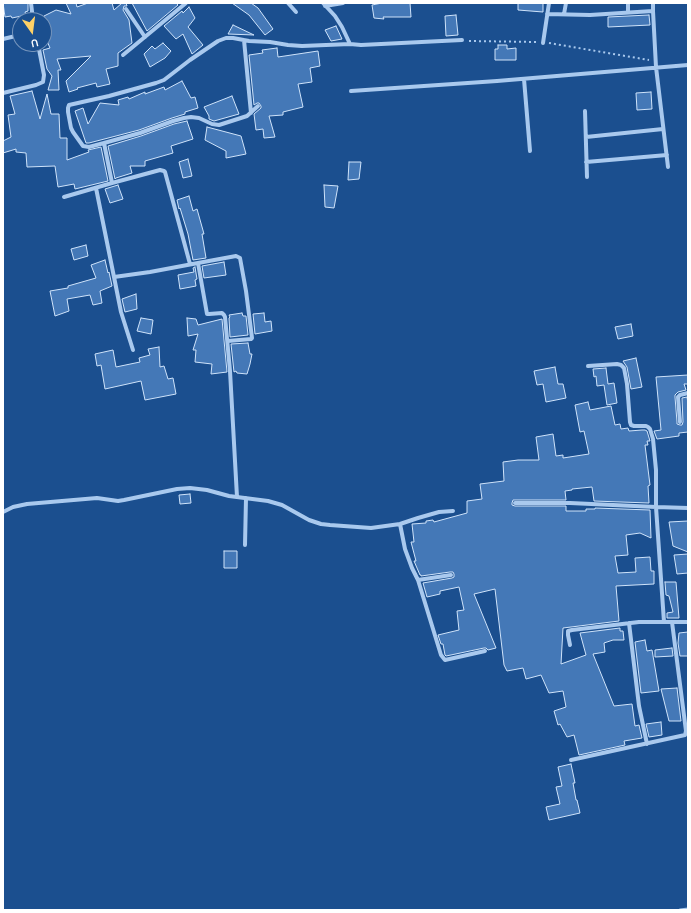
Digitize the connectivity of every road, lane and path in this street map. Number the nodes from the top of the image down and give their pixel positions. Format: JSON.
{"nodes":[{"id":1,"x":186,"y":3,"type":"edge"},
{"id":2,"x":288,"y":3,"type":"edge"},
{"id":3,"x":343,"y":3,"type":"edge"},
{"id":4,"x":549,"y":3,"type":"edge"},
{"id":5,"x":566,"y":3,"type":"edge"},
{"id":6,"x":628,"y":3,"type":"edge"},
{"id":7,"x":653,"y":3,"type":"edge"},
{"id":8,"x":324,"y":4,"type":"edge"},
{"id":9,"x":126,"y":9,"type":"dead end"},
{"id":10,"x":653,"y":11,"type":"junction"},
{"id":11,"x":296,"y":12,"type":"dead end"},
{"id":12,"x":628,"y":12,"type":"junction"},
{"id":13,"x":547,"y":14,"type":"junction"},
{"id":14,"x":564,"y":14,"type":"junction"},
{"id":15,"x":145,"y":37,"type":"junction"},
{"id":16,"x":244,"y":40,"type":"junction"},
{"id":17,"x":462,"y":40,"type":"joint"},
{"id":18,"x":544,"y":42,"type":"junction"},
{"id":19,"x":350,"y":44,"type":"junction"},
{"id":20,"x":40,"y":52,"type":"edge"},
{"id":21,"x":123,"y":55,"type":"dead end"},
{"id":22,"x":655,"y":60,"type":"junction"},
{"id":23,"x":688,"y":65,"type":"edge"},
{"id":24,"x":656,"y":67,"type":"junction"},
{"id":25,"x":524,"y":79,"type":"junction"},
{"id":26,"x":351,"y":91,"type":"dead end"},
{"id":27,"x":3,"y":93,"type":"edge"},
{"id":28,"x":258,"y":106,"type":"dead end"},
{"id":29,"x":585,"y":110,"type":"dead end"},
{"id":30,"x":251,"y":113,"type":"junction"},
{"id":31,"x":664,"y":129,"type":"junction"},
{"id":32,"x":586,"y":137,"type":"junction"},
{"id":33,"x":104,"y":143,"type":"junction"},
{"id":34,"x":530,"y":151,"type":"dead end"},
{"id":35,"x":667,"y":155,"type":"junction"},
{"id":36,"x":586,"y":162,"type":"junction"},
{"id":37,"x":668,"y":167,"type":"dead end"},
{"id":38,"x":587,"y":177,"type":"dead end"},
{"id":39,"x":112,"y":183,"type":"junction"},
{"id":40,"x":96,"y":188,"type":"junction"},
{"id":41,"x":64,"y":196,"type":"dead end"},
{"id":42,"x":198,"y":263,"type":"junction"},
{"id":43,"x":190,"y":264,"type":"junction"},
{"id":44,"x":114,"y":276,"type":"junction"},
{"id":45,"x":228,"y":341,"type":"junction"},
{"id":46,"x":133,"y":350,"type":"dead end"},
{"id":47,"x":588,"y":366,"type":"dead end"},
{"id":48,"x":688,"y":393,"type":"edge"},
{"id":49,"x":680,"y":422,"type":"dead end"},
{"id":50,"x":238,"y":497,"type":"junction"},
{"id":51,"x":246,"y":498,"type":"junction"},
{"id":52,"x":515,"y":503,"type":"dead end"},
{"id":53,"x":656,"y":507,"type":"junction"},
{"id":54,"x":688,"y":508,"type":"edge"},
{"id":55,"x":453,"y":511,"type":"dead end"},
{"id":56,"x":3,"y":512,"type":"edge"},
{"id":57,"x":400,"y":524,"type":"junction"},
{"id":58,"x":245,"y":545,"type":"dead end"},
{"id":59,"x":451,"y":575,"type":"dead end"},
{"id":60,"x":418,"y":580,"type":"junction"},
{"id":61,"x":664,"y":622,"type":"junction"},
{"id":62,"x":672,"y":622,"type":"junction"},
{"id":63,"x":688,"y":622,"type":"edge"},
{"id":64,"x":629,"y":623,"type":"junction"},
{"id":65,"x":570,"y":645,"type":"dead end"},
{"id":66,"x":485,"y":651,"type":"dead end"},
{"id":67,"x":647,"y":744,"type":"junction"},
{"id":68,"x":570,"y":760,"type":"dead end"},
{"id":69,"x":688,"y":909,"type":"edge"},
{"id":70,"x":680,"y":910,"type":"edge"}],
"edges":[{"from":1,"to":15,"type":"street"},
{"from":2,"to":11,"type":"street"},
{"from":3,"to":8,"type":"street"},
{"from":4,"to":13,"type":"street"},
{"from":5,"to":14,"type":"street"},
{"from":6,"to":12,"type":"street"},
{"from":7,"to":10,"type":"street"},
{"from":8,"to":19,"type":"street"},
{"from":9,"to":15,"type":"street"},
{"from":10,"to":12,"type":"street"},
{"from":10,"to":22,"type":"street"},
{"from":12,"to":14,"type":"street"},
{"from":13,"to":14,"type":"street"},
{"from":13,"to":18,"type":"street"},
{"from":15,"to":21,"type":"street"},
{"from":16,"to":19,"type":"street"},
{"from":16,"to":30,"type":"street"},
{"from":16,"to":33,"type":"street"},
{"from":17,"to":18,"type":"path"},
{"from":17,"to":19,"type":"street"},
{"from":18,"to":22,"type":"path"},
{"from":20,"to":27,"type":"street"},
{"from":22,"to":24,"type":"street"},
{"from":23,"to":24,"type":"street"},
{"from":24,"to":25,"type":"street"},
{"from":24,"to":31,"type":"street"},
{"from":25,"to":26,"type":"street"},
{"from":25,"to":34,"type":"street"},
{"from":28,"to":30,"type":"street"},
{"from":29,"to":32,"type":"street"},
{"from":30,"to":33,"type":"street"},
{"from":31,"to":32,"type":"street"},
{"from":31,"to":35,"type":"street"},
{"from":32,"to":36,"type":"street"},
{"from":33,"to":39,"type":"street"},
{"from":35,"to":36,"type":"street"},
{"from":35,"to":37,"type":"street"},
{"from":36,"to":38,"type":"street"},
{"from":39,"to":40,"type":"street"},
{"from":39,"to":43,"type":"street"},
{"from":40,"to":41,"type":"street"},
{"from":40,"to":44,"type":"street"},
{"from":42,"to":43,"type":"street"},
{"from":42,"to":45,"type":"street"},
{"from":42,"to":45,"type":"street"},
{"from":43,"to":44,"type":"street"},
{"from":44,"to":46,"type":"street"},
{"from":45,"to":50,"type":"street"},
{"from":47,"to":53,"type":"street"},
{"from":48,"to":49,"type":"street"},
{"from":50,"to":51,"type":"street"},
{"from":50,"to":56,"type":"street"},
{"from":51,"to":57,"type":"street"},
{"from":51,"to":58,"type":"street"},
{"from":52,"to":53,"type":"street"},
{"from":53,"to":54,"type":"street"},
{"from":53,"to":61,"type":"street"},
{"from":55,"to":57,"type":"street"},
{"from":57,"to":60,"type":"street"},
{"from":59,"to":60,"type":"street"},
{"from":60,"to":66,"type":"street"},
{"from":61,"to":62,"type":"street"},
{"from":61,"to":64,"type":"street"},
{"from":62,"to":63,"type":"street"},
{"from":62,"to":67,"type":"street"},
{"from":64,"to":65,"type":"street"},
{"from":64,"to":67,"type":"street"},
{"from":67,"to":68,"type":"street"},
{"from":69,"to":70,"type":"lane"}]}
